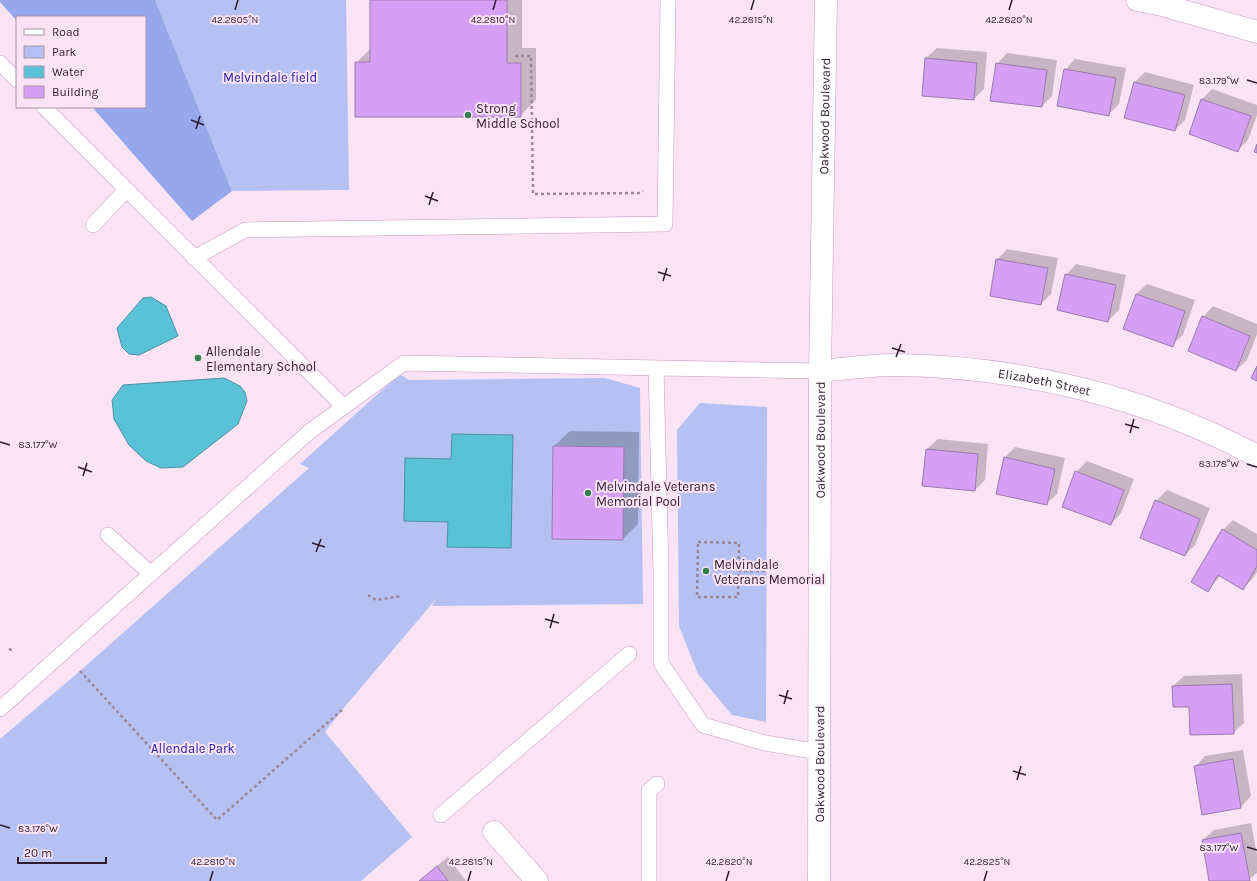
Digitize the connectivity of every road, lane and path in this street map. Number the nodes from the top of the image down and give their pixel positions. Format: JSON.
{"nodes":[{"id":1,"x":668,"y":0,"type":"edge"},
{"id":2,"x":826,"y":0,"type":"edge"},
{"id":3,"x":1137,"y":0,"type":"edge"},
{"id":4,"x":1257,"y":32,"type":"edge"},
{"id":5,"x":515,"y":56,"type":"dead end"},
{"id":6,"x":0,"y":63,"type":"edge"},
{"id":7,"x":16,"y":79,"type":"edge"},
{"id":8,"x":45,"y":108,"type":"edge"},
{"id":9,"x":648,"y":188,"type":"dead end"},
{"id":10,"x":126,"y":190,"type":"junction"},
{"id":11,"x":93,"y":225,"type":"dead end"},
{"id":12,"x":194,"y":258,"type":"junction"},
{"id":13,"x":656,"y":368,"type":"junction"},
{"id":14,"x":820,"y":371,"type":"junction"},
{"id":15,"x":344,"y":407,"type":"junction"},
{"id":16,"x":1257,"y":456,"type":"edge"},
{"id":17,"x":108,"y":535,"type":"dead end"},
{"id":18,"x":738,"y":571,"type":"junction"},
{"id":19,"x":766,"y":571,"type":"dead end"},
{"id":20,"x":151,"y":574,"type":"junction"},
{"id":21,"x":368,"y":595,"type":"dead end"},
{"id":22,"x":402,"y":596,"type":"dead end"},
{"id":23,"x":9,"y":649,"type":"dead end"},
{"id":24,"x":14,"y":651,"type":"dead end"},
{"id":25,"x":629,"y":654,"type":"dead end"},
{"id":26,"x":80,"y":671,"type":"dead end"},
{"id":27,"x":0,"y":709,"type":"edge"},
{"id":28,"x":342,"y":710,"type":"dead end"},
{"id":29,"x":819,"y":752,"type":"junction"},
{"id":30,"x":657,"y":784,"type":"dead end"},
{"id":31,"x":441,"y":815,"type":"dead end"},
{"id":32,"x":494,"y":832,"type":"dead end"},
{"id":33,"x":537,"y":881,"type":"edge"},
{"id":34,"x":649,"y":881,"type":"edge"},
{"id":35,"x":819,"y":881,"type":"edge"}],
"edges":[{"from":1,"to":12,"type":"lane"},
{"from":2,"to":14,"type":"main road","name":"Oakwood Boulevard"},
{"from":3,"to":4,"type":"main road"},
{"from":5,"to":9,"type":"path"},
{"from":6,"to":7,"type":"lane"},
{"from":8,"to":10,"type":"lane"},
{"from":10,"to":11,"type":"lane"},
{"from":10,"to":12,"type":"lane"},
{"from":12,"to":15,"type":"lane"},
{"from":13,"to":14,"type":"lane"},
{"from":13,"to":15,"type":"lane"},
{"from":13,"to":29,"type":"lane"},
{"from":14,"to":16,"type":"main road","name":"Elizabeth Street"},
{"from":14,"to":29,"type":"main road","name":"Oakwood Boulevard"},
{"from":15,"to":20,"type":"lane"},
{"from":17,"to":20,"type":"lane"},
{"from":18,"to":18,"type":"path"},
{"from":18,"to":19,"type":"path"},
{"from":20,"to":27,"type":"lane"},
{"from":21,"to":22,"type":"path"},
{"from":23,"to":24,"type":"path"},
{"from":25,"to":31,"type":"lane"},
{"from":26,"to":28,"type":"path"},
{"from":29,"to":35,"type":"main road","name":"Oakwood Boulevard"},
{"from":30,"to":34,"type":"lane"},
{"from":32,"to":33,"type":"main road"}]}
